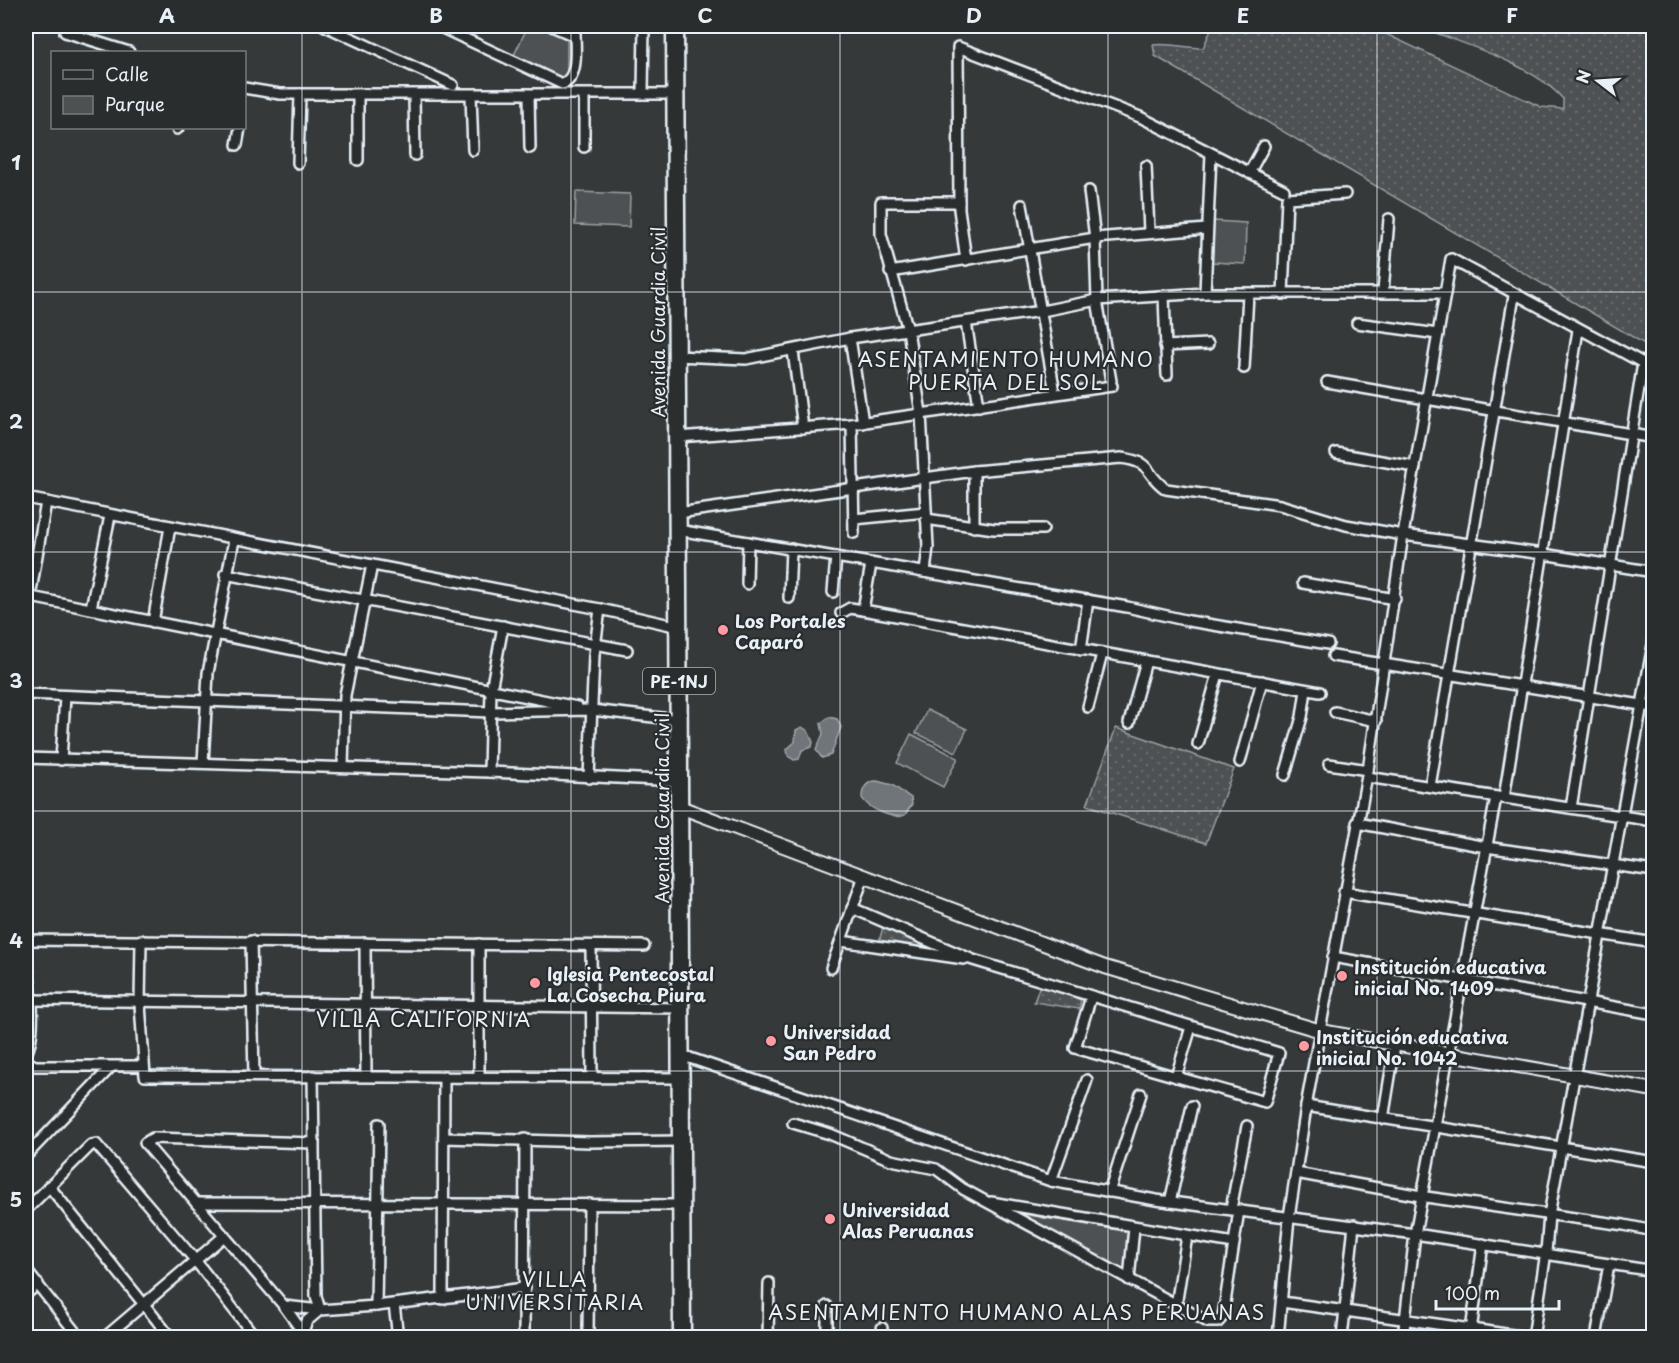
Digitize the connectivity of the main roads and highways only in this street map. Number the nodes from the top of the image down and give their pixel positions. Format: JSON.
{"nodes":[{"id":1,"x":675,"y":26,"type":"edge"},
{"id":2,"x":682,"y":1338,"type":"edge"}],
"edges":[{"from":1,"to":2,"type":"highway","name":"Avenida Guardia Civil","number":"PE-1NJ"}]}
